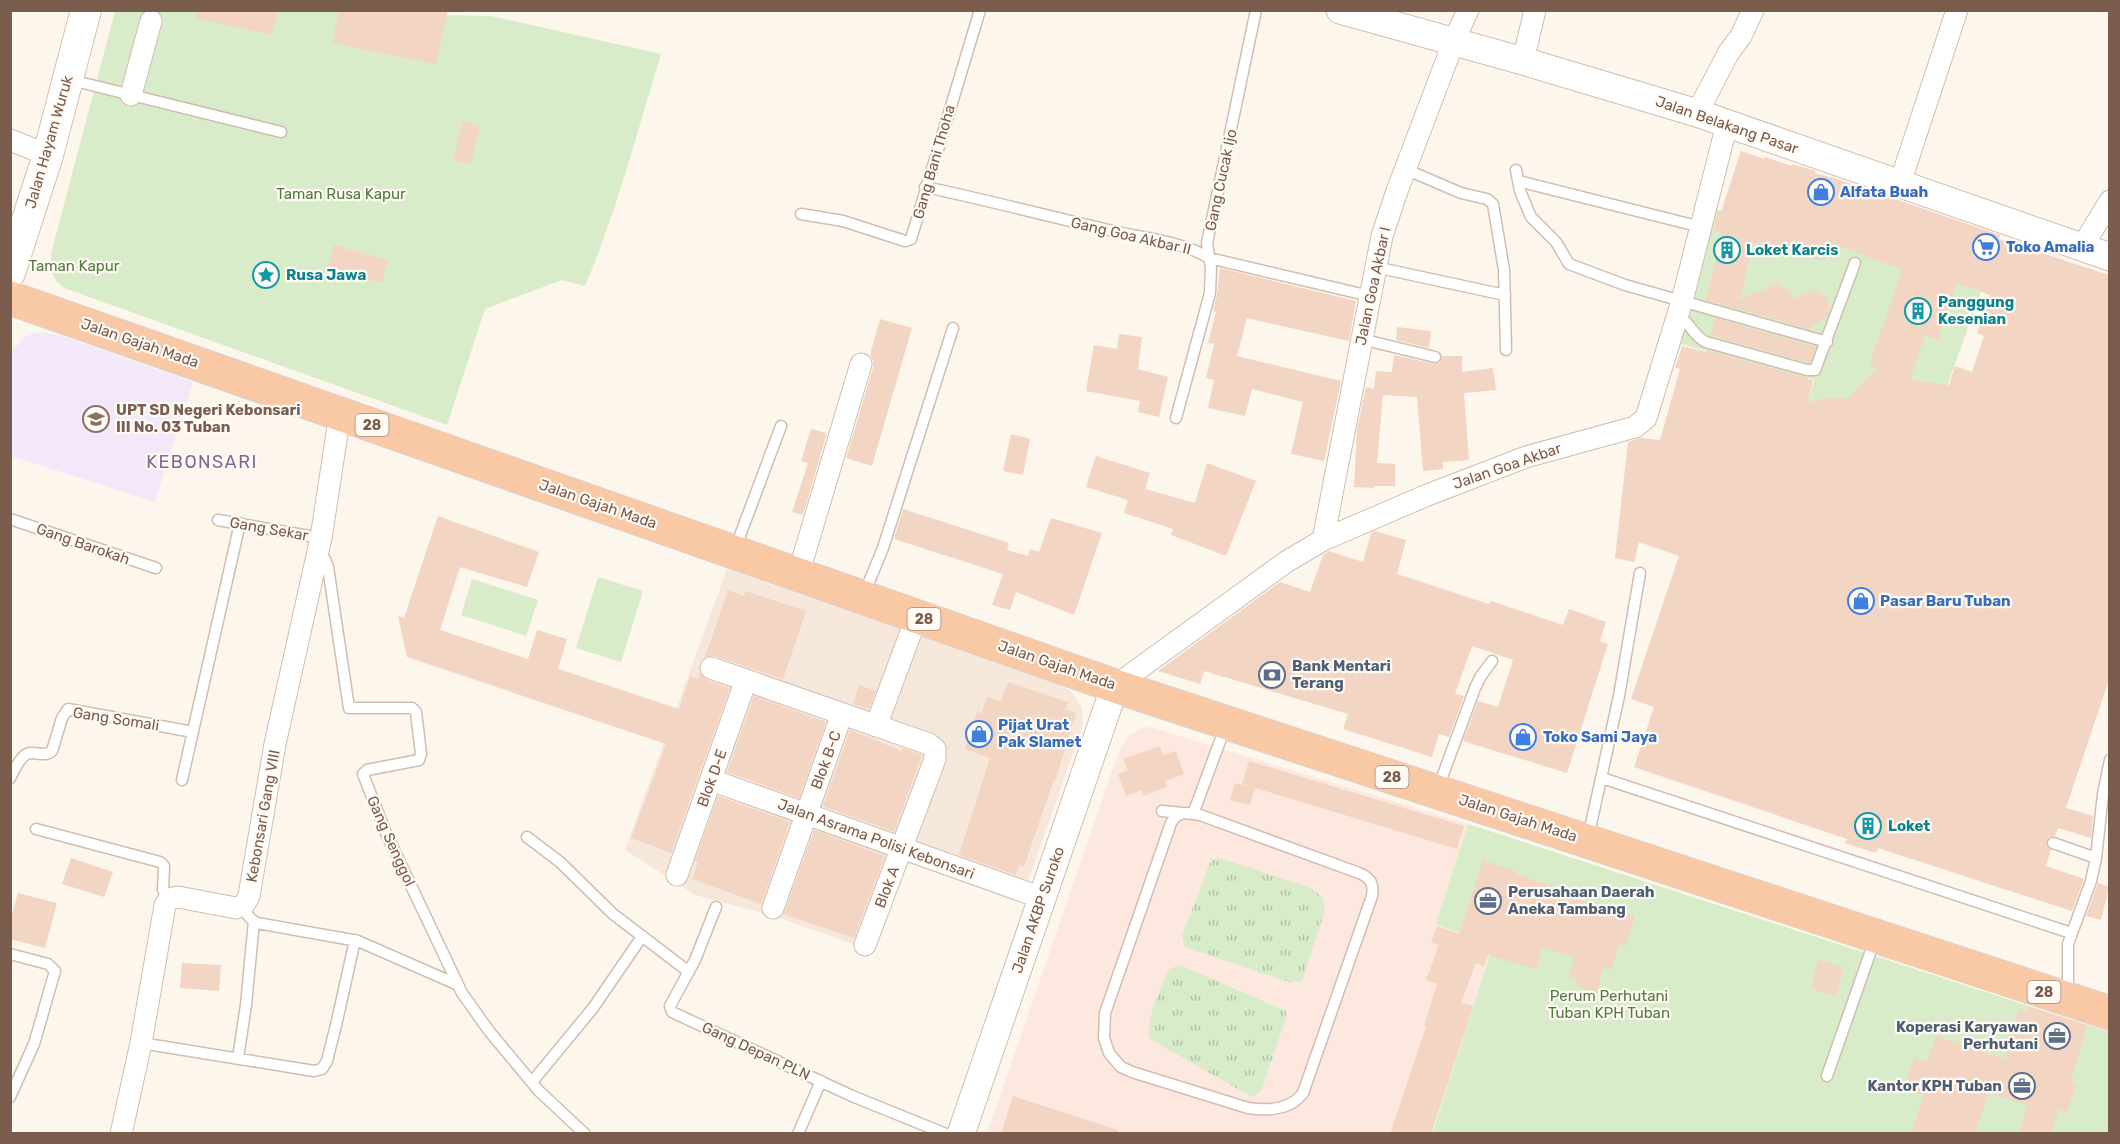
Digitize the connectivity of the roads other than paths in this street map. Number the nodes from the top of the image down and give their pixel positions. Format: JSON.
{"nodes":[{"id":1,"x":86,"y":10,"type":"edge"},
{"id":2,"x":980,"y":10,"type":"edge"},
{"id":3,"x":1256,"y":10,"type":"edge"},
{"id":4,"x":1340,"y":10,"type":"edge"},
{"id":5,"x":1468,"y":10,"type":"edge"},
{"id":6,"x":1535,"y":10,"type":"edge"},
{"id":7,"x":1753,"y":10,"type":"edge"},
{"id":8,"x":1957,"y":10,"type":"edge"},
{"id":9,"x":151,"y":21,"type":"dead end"},
{"id":10,"x":1454,"y":41,"type":"junction"},
{"id":11,"x":1523,"y":61,"type":"junction"},
{"id":12,"x":68,"y":80,"type":"junction"},
{"id":13,"x":131,"y":95,"type":"junction"},
{"id":14,"x":1697,"y":112,"type":"junction"},
{"id":15,"x":1727,"y":124,"type":"junction"},
{"id":16,"x":281,"y":132,"type":"dead end"},
{"id":17,"x":10,"y":140,"type":"edge"},
{"id":18,"x":48,"y":155,"type":"junction"},
{"id":19,"x":1405,"y":169,"type":"junction"},
{"id":20,"x":1900,"y":183,"type":"junction"},
{"id":21,"x":926,"y":187,"type":"junction"},
{"id":22,"x":2109,"y":201,"type":"edge"},
{"id":23,"x":801,"y":214,"type":"dead end"},
{"id":24,"x":1701,"y":227,"type":"junction"},
{"id":25,"x":2082,"y":247,"type":"junction"},
{"id":26,"x":2109,"y":257,"type":"edge"},
{"id":27,"x":1209,"y":258,"type":"junction"},
{"id":28,"x":1855,"y":263,"type":"dead end"},
{"id":29,"x":1376,"y":267,"type":"junction"},
{"id":30,"x":10,"y":273,"type":"edge"},
{"id":31,"x":1505,"y":295,"type":"junction"},
{"id":32,"x":1370,"y":296,"type":"junction"},
{"id":33,"x":10,"y":298,"type":"edge"},
{"id":34,"x":1679,"y":309,"type":"junction"},
{"id":35,"x":953,"y":328,"type":"dead end"},
{"id":36,"x":1361,"y":339,"type":"junction"},
{"id":37,"x":1827,"y":342,"type":"junction"},
{"id":38,"x":1506,"y":350,"type":"dead end"},
{"id":39,"x":1435,"y":357,"type":"dead end"},
{"id":40,"x":861,"y":364,"type":"dead end"},
{"id":41,"x":340,"y":414,"type":"junction"},
{"id":42,"x":1176,"y":418,"type":"dead end"},
{"id":43,"x":781,"y":426,"type":"dead end"},
{"id":44,"x":10,"y":519,"type":"edge"},
{"id":45,"x":218,"y":520,"type":"dead end"},
{"id":46,"x":240,"y":523,"type":"junction"},
{"id":47,"x":1323,"y":540,"type":"junction"},
{"id":48,"x":319,"y":546,"type":"junction"},
{"id":49,"x":734,"y":552,"type":"junction"},
{"id":50,"x":156,"y":568,"type":"dead end"},
{"id":51,"x":1640,"y":573,"type":"dead end"},
{"id":52,"x":798,"y":575,"type":"junction"},
{"id":53,"x":863,"y":597,"type":"junction"},
{"id":54,"x":917,"y":616,"type":"junction"},
{"id":55,"x":1492,"y":661,"type":"dead end"},
{"id":56,"x":711,"y":668,"type":"dead end"},
{"id":57,"x":746,"y":680,"type":"junction"},
{"id":58,"x":1115,"y":686,"type":"junction"},
{"id":59,"x":842,"y":714,"type":"junction"},
{"id":60,"x":1227,"y":722,"type":"junction"},
{"id":61,"x":876,"y":726,"type":"junction"},
{"id":62,"x":193,"y":732,"type":"junction"},
{"id":63,"x":2109,"y":760,"type":"edge"},
{"id":64,"x":10,"y":778,"type":"edge"},
{"id":65,"x":1602,"y":778,"type":"junction"},
{"id":66,"x":183,"y":780,"type":"dead end"},
{"id":67,"x":711,"y":780,"type":"junction"},
{"id":68,"x":1437,"y":791,"type":"junction"},
{"id":69,"x":1162,"y":811,"type":"dead end"},
{"id":70,"x":1190,"y":813,"type":"junction"},
{"id":71,"x":807,"y":814,"type":"junction"},
{"id":72,"x":36,"y":830,"type":"dead end"},
{"id":73,"x":527,"y":837,"type":"dead end"},
{"id":74,"x":1587,"y":841,"type":"junction"},
{"id":75,"x":2053,"y":843,"type":"dead end"},
{"id":76,"x":902,"y":848,"type":"junction"},
{"id":77,"x":2096,"y":858,"type":"junction"},
{"id":78,"x":677,"y":875,"type":"dead end"},
{"id":79,"x":1042,"y":898,"type":"junction"},
{"id":80,"x":170,"y":899,"type":"junction"},
{"id":81,"x":716,"y":907,"type":"dead end"},
{"id":82,"x":773,"y":908,"type":"dead end"},
{"id":83,"x":247,"y":914,"type":"junction"},
{"id":84,"x":2071,"y":933,"type":"junction"},
{"id":85,"x":1876,"y":936,"type":"junction"},
{"id":86,"x":641,"y":938,"type":"junction"},
{"id":87,"x":355,"y":940,"type":"junction"},
{"id":88,"x":865,"y":945,"type":"dead end"},
{"id":89,"x":10,"y":954,"type":"edge"},
{"id":90,"x":689,"y":972,"type":"junction"},
{"id":91,"x":456,"y":984,"type":"junction"},
{"id":92,"x":2068,"y":1000,"type":"junction"},
{"id":93,"x":2108,"y":1010,"type":"edge"},
{"id":94,"x":141,"y":1043,"type":"junction"},
{"id":95,"x":238,"y":1058,"type":"junction"},
{"id":96,"x":1827,"y":1076,"type":"dead end"},
{"id":97,"x":821,"y":1081,"type":"junction"},
{"id":98,"x":532,"y":1082,"type":"junction"},
{"id":99,"x":10,"y":1097,"type":"edge"},
{"id":100,"x":121,"y":1134,"type":"edge"},
{"id":101,"x":585,"y":1134,"type":"edge"},
{"id":102,"x":798,"y":1134,"type":"edge"},
{"id":103,"x":946,"y":1134,"type":"edge"},
{"id":104,"x":961,"y":1134,"type":"edge"}],
"edges":[{"from":1,"to":12,"type":"main road","name":"Jalan Hayam Wuruk"},
{"from":2,"to":21,"type":"lane","name":"Gang Bani Thoha"},
{"from":3,"to":27,"type":"lane","name":"Gang Cucak Ijo"},
{"from":4,"to":10,"type":"street","name":"Jalan Belakang Pasar"},
{"from":5,"to":10,"type":"street","name":"Jalan Goa Akbar I"},
{"from":6,"to":11,"type":"street"},
{"from":7,"to":14,"type":"street"},
{"from":8,"to":20,"type":"street"},
{"from":9,"to":13,"type":"street"},
{"from":10,"to":11,"type":"street","name":"Jalan Belakang Pasar"},
{"from":10,"to":19,"type":"street","name":"Jalan Goa Akbar I"},
{"from":11,"to":14,"type":"street","name":"Jalan Belakang Pasar"},
{"from":12,"to":13,"type":"lane"},
{"from":12,"to":18,"type":"main road","name":"Jalan Hayam Wuruk"},
{"from":13,"to":16,"type":"lane"},
{"from":14,"to":15,"type":"street","name":"Jalan Belakang Pasar"},
{"from":15,"to":20,"type":"street","name":"Jalan Belakang Pasar"},
{"from":15,"to":24,"type":"street","name":"Jalan Goa Akbar"},
{"from":17,"to":18,"type":"street"},
{"from":18,"to":30,"type":"main road","name":"Jalan Hayam Wuruk"},
{"from":19,"to":29,"type":"street","name":"Jalan Goa Akbar I"},
{"from":19,"to":31,"type":"lane"},
{"from":20,"to":25,"type":"street","name":"Jalan Belakang Pasar"},
{"from":21,"to":23,"type":"lane","name":"Gang Bani Thoha"},
{"from":21,"to":27,"type":"lane","name":"Gang Goa Akbar II"},
{"from":22,"to":25,"type":"street"},
{"from":24,"to":34,"type":"street","name":"Jalan Goa Akbar"},
{"from":24,"to":34,"type":"lane"},
{"from":25,"to":26,"type":"street","name":"Jalan Belakang Pasar"},
{"from":27,"to":32,"type":"lane","name":"Gang Goa Akbar II"},
{"from":27,"to":42,"type":"lane","name":"Gang Cucak Ijo"},
{"from":28,"to":37,"type":"lane"},
{"from":29,"to":31,"type":"lane"},
{"from":29,"to":32,"type":"street","name":"Jalan Goa Akbar I"},
{"from":31,"to":38,"type":"lane"},
{"from":32,"to":36,"type":"street","name":"Jalan Goa Akbar I"},
{"from":33,"to":41,"type":"highway","name":"Jalan Gajah Mada","number":"28"},
{"from":34,"to":37,"type":"lane"},
{"from":34,"to":37,"type":"lane"},
{"from":34,"to":47,"type":"street","name":"Jalan Goa Akbar"},
{"from":35,"to":53,"type":"lane"},
{"from":36,"to":39,"type":"lane"},
{"from":36,"to":47,"type":"street","name":"Jalan Goa Akbar I"},
{"from":40,"to":52,"type":"street"},
{"from":41,"to":48,"type":"street","name":"Kebonsari Gang VIII"},
{"from":41,"to":49,"type":"highway","name":"Jalan Gajah Mada","number":"28"},
{"from":43,"to":49,"type":"lane"},
{"from":44,"to":50,"type":"lane","name":"Gang Barokah"},
{"from":45,"to":46,"type":"lane","name":"Gang Sekar"},
{"from":46,"to":48,"type":"lane","name":"Gang Sekar"},
{"from":46,"to":62,"type":"lane"},
{"from":47,"to":58,"type":"street","name":"Jalan Goa Akbar"},
{"from":48,"to":83,"type":"street","name":"Kebonsari Gang VIII"},
{"from":48,"to":91,"type":"lane","name":"Gang Senggol"},
{"from":49,"to":52,"type":"highway","name":"Jalan Gajah Mada","number":"28"},
{"from":51,"to":65,"type":"lane"},
{"from":52,"to":53,"type":"highway","name":"Jalan Gajah Mada","number":"28"},
{"from":53,"to":54,"type":"highway","name":"Jalan Gajah Mada","number":"28"},
{"from":54,"to":58,"type":"highway","name":"Jalan Gajah Mada","number":"28"},
{"from":54,"to":61,"type":"street"},
{"from":55,"to":68,"type":"lane"},
{"from":56,"to":57,"type":"street"},
{"from":57,"to":59,"type":"street"},
{"from":57,"to":67,"type":"street","name":"Blok D-E"},
{"from":58,"to":60,"type":"highway","name":"Jalan Gajah Mada","number":"28"},
{"from":58,"to":79,"type":"street","name":"Jalan AKBP Suroko"},
{"from":59,"to":61,"type":"street"},
{"from":59,"to":71,"type":"street","name":"Blok B-C"},
{"from":60,"to":68,"type":"highway","name":"Jalan Gajah Mada","number":"28"},
{"from":60,"to":70,"type":"lane"},
{"from":61,"to":76,"type":"street","name":"Blok A"},
{"from":62,"to":64,"type":"lane","name":"Gang Somali"},
{"from":62,"to":66,"type":"lane"},
{"from":63,"to":77,"type":"lane"},
{"from":65,"to":74,"type":"lane"},
{"from":65,"to":84,"type":"lane"},
{"from":67,"to":71,"type":"street","name":"Jalan Asrama Polisi Kebonsari"},
{"from":67,"to":78,"type":"street","name":"Blok D-E"},
{"from":68,"to":74,"type":"highway","name":"Jalan Gajah Mada","number":"28"},
{"from":69,"to":70,"type":"lane"},
{"from":70,"to":70,"type":"lane"},
{"from":71,"to":76,"type":"street","name":"Jalan Asrama Polisi Kebonsari"},
{"from":71,"to":82,"type":"street","name":"Blok B-C"},
{"from":72,"to":80,"type":"lane"},
{"from":73,"to":86,"type":"lane"},
{"from":74,"to":85,"type":"highway","name":"Jalan Gajah Mada","number":"28"},
{"from":75,"to":77,"type":"lane"},
{"from":76,"to":79,"type":"street","name":"Jalan Asrama Polisi Kebonsari"},
{"from":76,"to":88,"type":"street","name":"Blok A"},
{"from":77,"to":84,"type":"lane"},
{"from":79,"to":104,"type":"street","name":"Jalan AKBP Suroko"},
{"from":80,"to":83,"type":"street"},
{"from":80,"to":94,"type":"street"},
{"from":81,"to":90,"type":"lane","name":"Gang Depan PLN"},
{"from":83,"to":87,"type":"lane"},
{"from":83,"to":95,"type":"lane"},
{"from":84,"to":92,"type":"lane"},
{"from":85,"to":92,"type":"highway","name":"Jalan Gajah Mada","number":"28"},
{"from":85,"to":96,"type":"lane"},
{"from":86,"to":90,"type":"lane"},
{"from":86,"to":98,"type":"lane"},
{"from":87,"to":91,"type":"lane"},
{"from":87,"to":95,"type":"lane"},
{"from":89,"to":99,"type":"lane"},
{"from":90,"to":97,"type":"lane","name":"Gang Depan PLN"},
{"from":91,"to":98,"type":"lane"},
{"from":92,"to":93,"type":"highway","name":"Jalan Gajah Mada","number":"28"},
{"from":94,"to":95,"type":"lane"},
{"from":94,"to":100,"type":"street"},
{"from":97,"to":102,"type":"lane"},
{"from":97,"to":103,"type":"lane","name":"Gang Depan PLN"},
{"from":98,"to":101,"type":"lane"}]}
